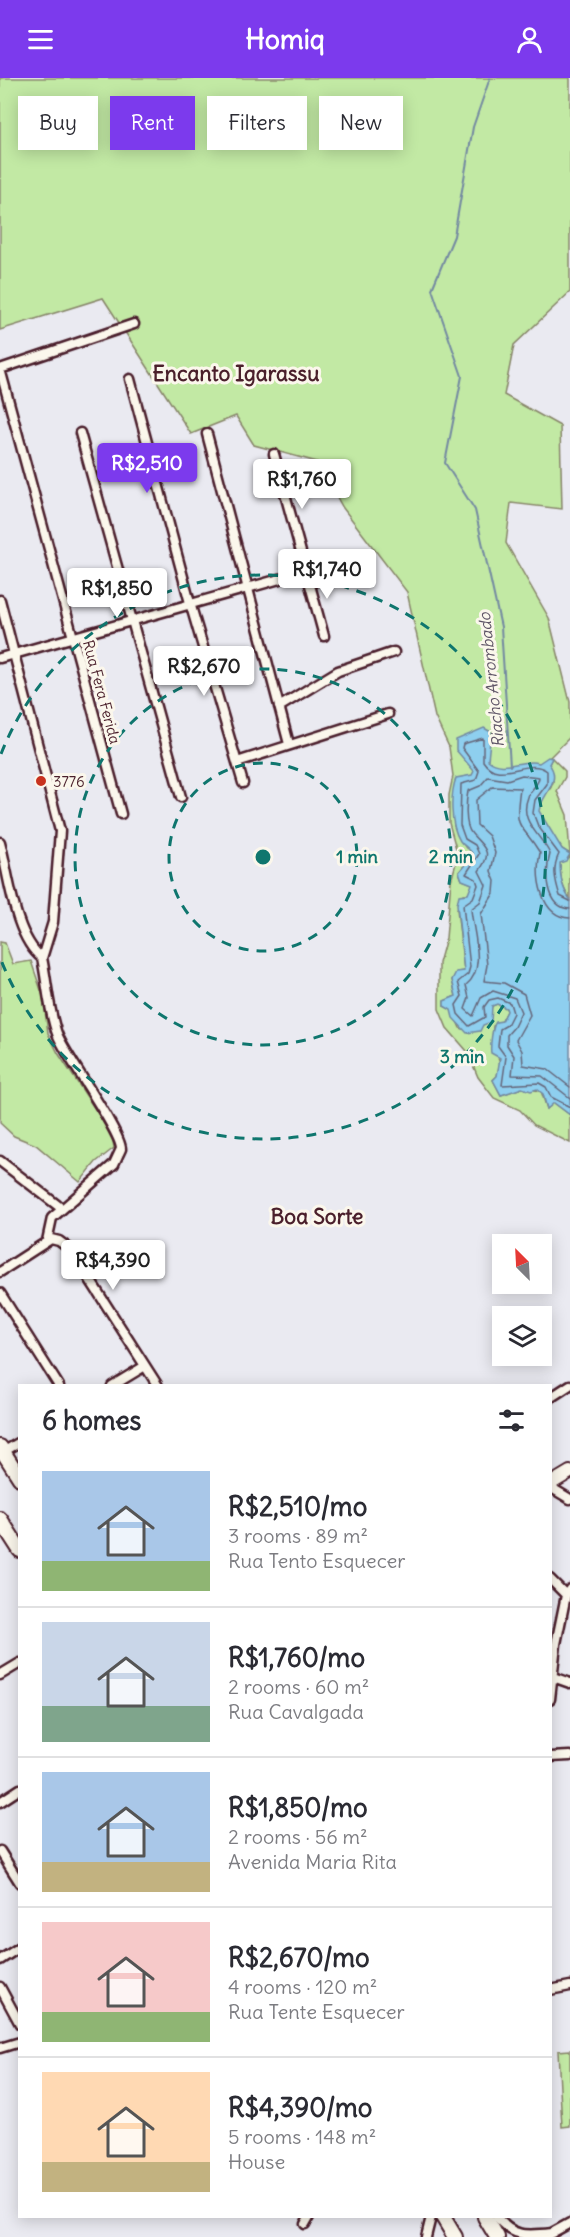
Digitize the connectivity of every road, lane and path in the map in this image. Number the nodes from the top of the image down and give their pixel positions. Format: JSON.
{"nodes":[{"id":1,"x":134,"y":324,"type":"dead end"},
{"id":2,"x":0,"y":369,"type":"edge"},
{"id":3,"x":130,"y":379,"type":"dead end"},
{"id":4,"x":80,"y":433,"type":"dead end"},
{"id":5,"x":207,"y":435,"type":"dead end"},
{"id":6,"x":273,"y":454,"type":"dead end"},
{"id":7,"x":354,"y":558,"type":"dead end"},
{"id":8,"x":305,"y":572,"type":"junction"},
{"id":9,"x":247,"y":589,"type":"junction"},
{"id":10,"x":0,"y":600,"type":"edge"},
{"id":11,"x":190,"y":603,"type":"junction"},
{"id":12,"x":131,"y":620,"type":"junction"},
{"id":13,"x":324,"y":636,"type":"dead end"},
{"id":14,"x":74,"y":638,"type":"junction"},
{"id":15,"x":394,"y":652,"type":"dead end"},
{"id":16,"x":15,"y":654,"type":"junction"},
{"id":17,"x":0,"y":658,"type":"edge"},
{"id":18,"x":279,"y":707,"type":"junction"},
{"id":19,"x":388,"y":714,"type":"dead end"},
{"id":20,"x":289,"y":744,"type":"junction"},
{"id":21,"x":237,"y":762,"type":"junction"},
{"id":22,"x":243,"y":783,"type":"dead end"},
{"id":23,"x":181,"y":797,"type":"dead end"},
{"id":24,"x":121,"y":814,"type":"dead end"},
{"id":25,"x":1,"y":844,"type":"edge"},
{"id":26,"x":42,"y":958,"type":"junction"},
{"id":27,"x":0,"y":1161,"type":"edge"},
{"id":28,"x":61,"y":1208,"type":"junction"},
{"id":29,"x":47,"y":1241,"type":"junction"},
{"id":30,"x":0,"y":1272,"type":"edge"},
{"id":31,"x":0,"y":1293,"type":"edge"},
{"id":32,"x":145,"y":1366,"type":"junction"},
{"id":33,"x":58,"y":1384,"type":"edge"},
{"id":34,"x":115,"y":1384,"type":"edge"},
{"id":35,"x":157,"y":1384,"type":"edge"},
{"id":36,"x":570,"y":1385,"type":"edge"},
{"id":37,"x":552,"y":1397,"type":"edge"},
{"id":38,"x":18,"y":1443,"type":"edge"},
{"id":39,"x":2,"y":1450,"type":"edge"},
{"id":40,"x":570,"y":1472,"type":"edge"},
{"id":41,"x":18,"y":1475,"type":"edge"},
{"id":42,"x":552,"y":1485,"type":"edge"},
{"id":43,"x":552,"y":1487,"type":"edge"},
{"id":44,"x":570,"y":1499,"type":"edge"},
{"id":45,"x":0,"y":1519,"type":"edge"},
{"id":46,"x":18,"y":1547,"type":"edge"},
{"id":47,"x":552,"y":1581,"type":"edge"},
{"id":48,"x":568,"y":1592,"type":"edge"},
{"id":49,"x":553,"y":1646,"type":"edge"},
{"id":50,"x":18,"y":1665,"type":"edge"},
{"id":51,"x":0,"y":1675,"type":"edge"},
{"id":52,"x":553,"y":1677,"type":"junction"},
{"id":53,"x":570,"y":1683,"type":"edge"},
{"id":54,"x":552,"y":1684,"type":"edge"},
{"id":55,"x":570,"y":1756,"type":"edge"},
{"id":56,"x":552,"y":1757,"type":"edge"},
{"id":57,"x":18,"y":1790,"type":"edge"},
{"id":58,"x":0,"y":1802,"type":"edge"},
{"id":59,"x":0,"y":1851,"type":"edge"},
{"id":60,"x":18,"y":1880,"type":"edge"},
{"id":61,"x":18,"y":1948,"type":"edge"},
{"id":62,"x":0,"y":1960,"type":"edge"},
{"id":63,"x":570,"y":1986,"type":"edge"},
{"id":64,"x":0,"y":1987,"type":"edge"},
{"id":65,"x":552,"y":1990,"type":"edge"},
{"id":66,"x":18,"y":2020,"type":"edge"},
{"id":67,"x":18,"y":2043,"type":"edge"},
{"id":68,"x":0,"y":2048,"type":"edge"},
{"id":69,"x":431,"y":2218,"type":"edge"},
{"id":70,"x":444,"y":2218,"type":"edge"},
{"id":71,"x":486,"y":2218,"type":"edge"},
{"id":72,"x":498,"y":2218,"type":"edge"},
{"id":73,"x":570,"y":2223,"type":"edge"},
{"id":74,"x":548,"y":2235,"type":"edge"},
{"id":75,"x":426,"y":2237,"type":"edge"},
{"id":76,"x":455,"y":2237,"type":"edge"},
{"id":77,"x":497,"y":2237,"type":"edge"}],
"edges":[{"from":1,"to":2,"type":"street"},
{"from":2,"to":14,"type":"street","name":"Rua Fera Ferida"},
{"from":3,"to":11,"type":"street"},
{"from":4,"to":12,"type":"street"},
{"from":5,"to":9,"type":"street"},
{"from":6,"to":8,"type":"street"},
{"from":7,"to":8,"type":"street"},
{"from":8,"to":9,"type":"street"},
{"from":8,"to":13,"type":"street"},
{"from":9,"to":11,"type":"street"},
{"from":9,"to":18,"type":"street"},
{"from":10,"to":16,"type":"street"},
{"from":11,"to":12,"type":"street"},
{"from":11,"to":21,"type":"street"},
{"from":12,"to":14,"type":"street"},
{"from":12,"to":23,"type":"street"},
{"from":14,"to":16,"type":"street"},
{"from":14,"to":24,"type":"street","name":"Rua Fera Ferida"},
{"from":15,"to":18,"type":"street"},
{"from":16,"to":17,"type":"street"},
{"from":16,"to":26,"type":"street"},
{"from":18,"to":20,"type":"street"},
{"from":19,"to":20,"type":"street"},
{"from":20,"to":21,"type":"street"},
{"from":21,"to":22,"type":"street"},
{"from":25,"to":26,"type":"street"},
{"from":26,"to":28,"type":"street"},
{"from":27,"to":28,"type":"street"},
{"from":28,"to":29,"type":"street"},
{"from":29,"to":30,"type":"street"},
{"from":29,"to":32,"type":"street"},
{"from":31,"to":33,"type":"street"},
{"from":32,"to":34,"type":"street"},
{"from":32,"to":35,"type":"street"},
{"from":36,"to":37,"type":"street"},
{"from":38,"to":39,"type":"street"},
{"from":39,"to":41,"type":"highway"},
{"from":40,"to":42,"type":"main road"},
{"from":43,"to":44,"type":"street"},
{"from":45,"to":46,"type":"highway"},
{"from":47,"to":48,"type":"street"},
{"from":48,"to":49,"type":"street"},
{"from":49,"to":52,"type":"street"},
{"from":50,"to":51,"type":"street"},
{"from":52,"to":53,"type":"street"},
{"from":52,"to":54,"type":"street"},
{"from":55,"to":56,"type":"street"},
{"from":57,"to":58,"type":"street"},
{"from":59,"to":60,"type":"street"},
{"from":61,"to":62,"type":"street"},
{"from":63,"to":65,"type":"street"},
{"from":64,"to":66,"type":"street"},
{"from":67,"to":68,"type":"street"},
{"from":69,"to":75,"type":"street"},
{"from":70,"to":76,"type":"highway"},
{"from":71,"to":77,"type":"highway"},
{"from":72,"to":74,"type":"street"},
{"from":73,"to":74,"type":"street"}]}
